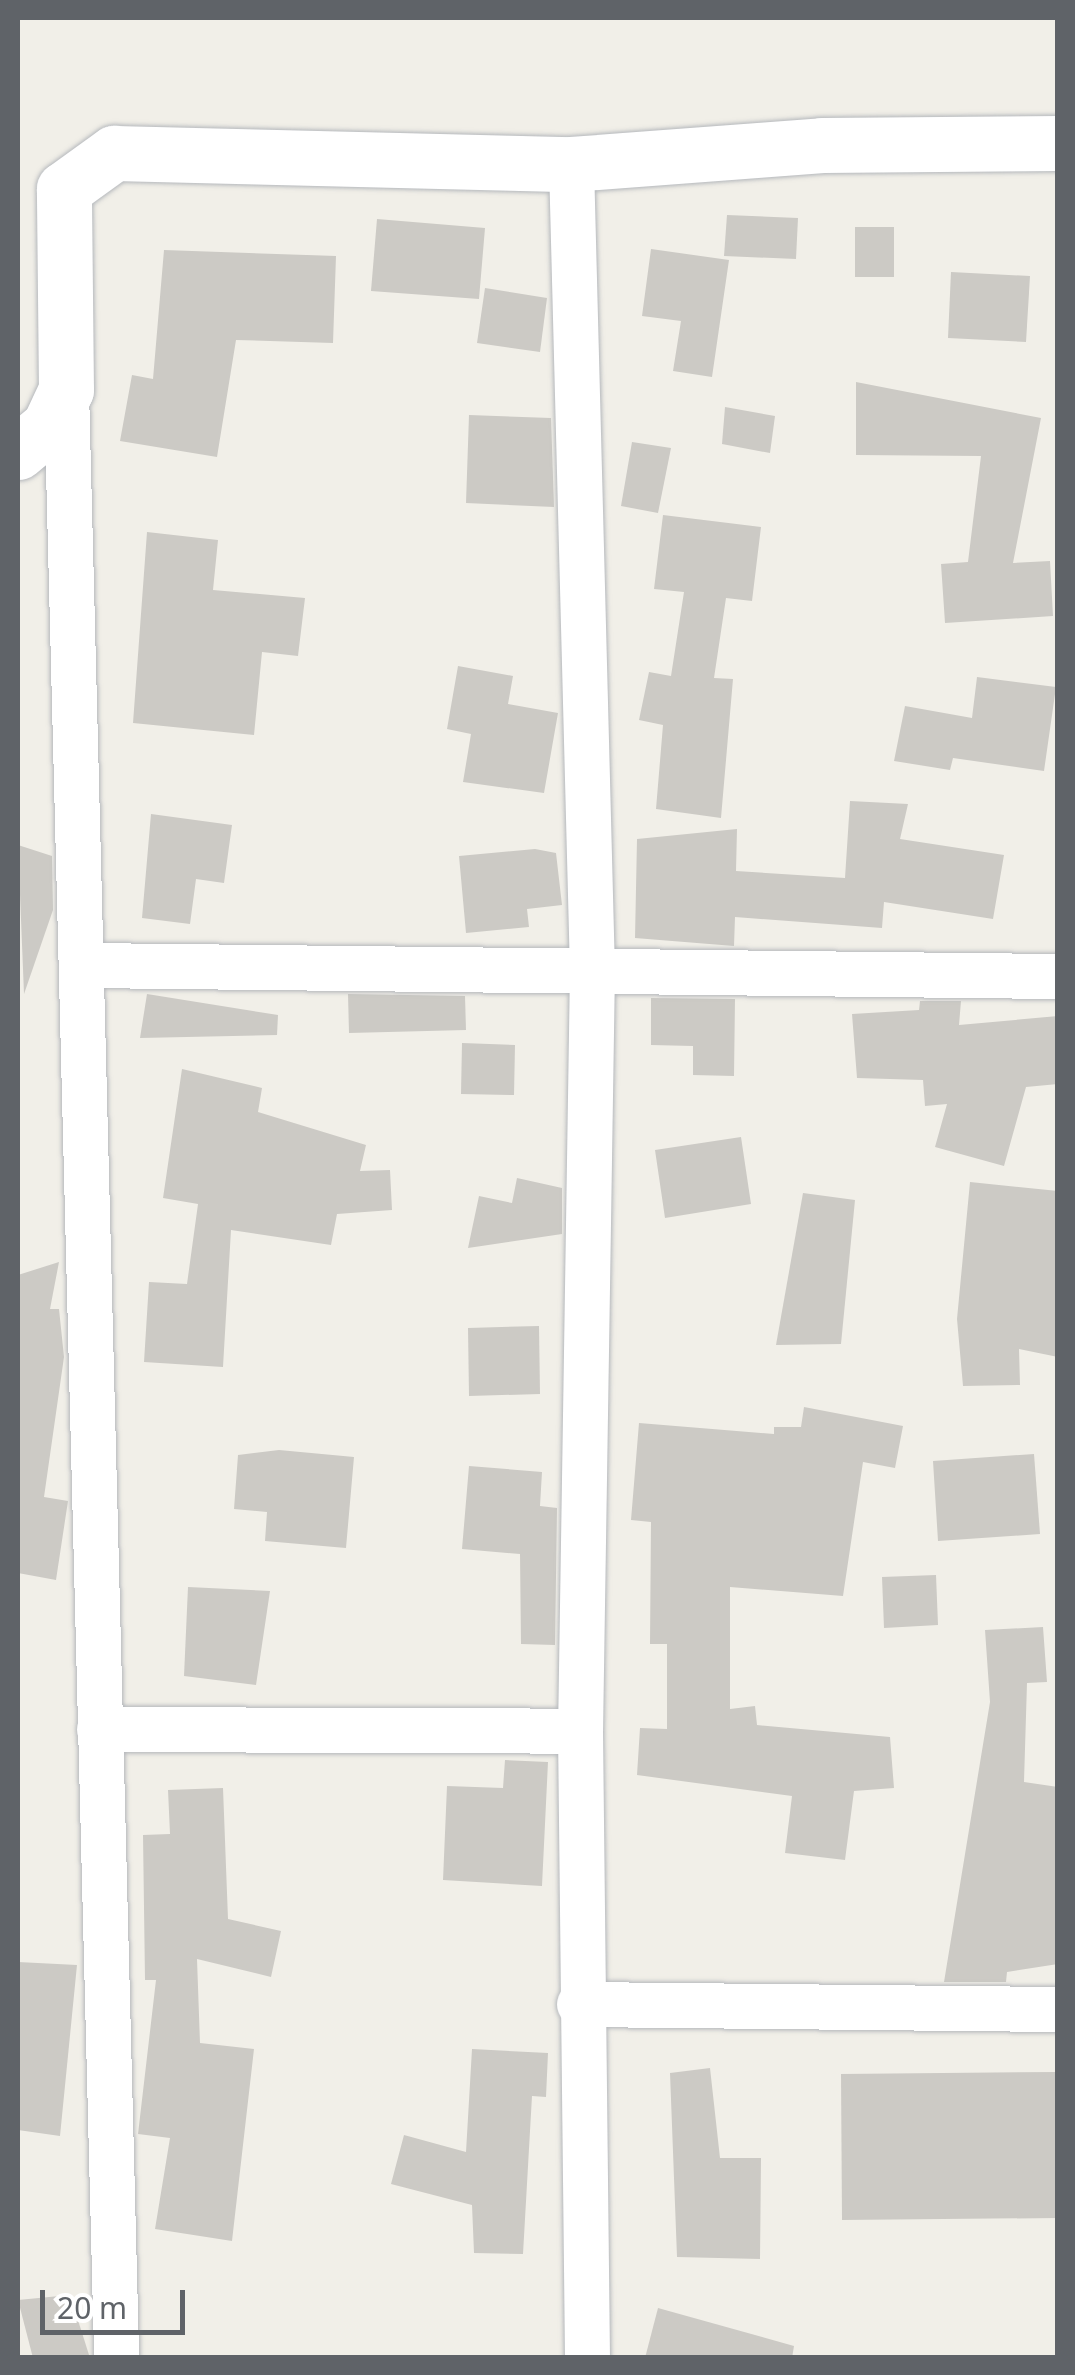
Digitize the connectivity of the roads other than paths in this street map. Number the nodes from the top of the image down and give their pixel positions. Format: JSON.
{"nodes":[{"id":1,"x":1058,"y":143,"type":"edge"},
{"id":2,"x":571,"y":164,"type":"junction"},
{"id":3,"x":66,"y":390,"type":"junction"},
{"id":4,"x":18,"y":452,"type":"edge"},
{"id":5,"x":85,"y":965,"type":"junction"},
{"id":6,"x":592,"y":969,"type":"junction"},
{"id":7,"x":1058,"y":976,"type":"edge"},
{"id":8,"x":99,"y":1728,"type":"junction"},
{"id":9,"x":580,"y":1731,"type":"junction"},
{"id":10,"x":579,"y":2004,"type":"junction"},
{"id":11,"x":1058,"y":2010,"type":"edge"},
{"id":12,"x":116,"y":2358,"type":"edge"},
{"id":13,"x":586,"y":2358,"type":"edge"}],
"edges":[{"from":1,"to":2,"type":"main road"},
{"from":2,"to":3,"type":"main road"},
{"from":2,"to":6,"type":"street"},
{"from":3,"to":4,"type":"main road"},
{"from":3,"to":5,"type":"street"},
{"from":5,"to":6,"type":"street"},
{"from":5,"to":8,"type":"street"},
{"from":6,"to":7,"type":"street"},
{"from":6,"to":9,"type":"street"},
{"from":8,"to":9,"type":"street"},
{"from":8,"to":12,"type":"street"},
{"from":9,"to":10,"type":"street"},
{"from":10,"to":11,"type":"street"},
{"from":10,"to":13,"type":"street"}]}
